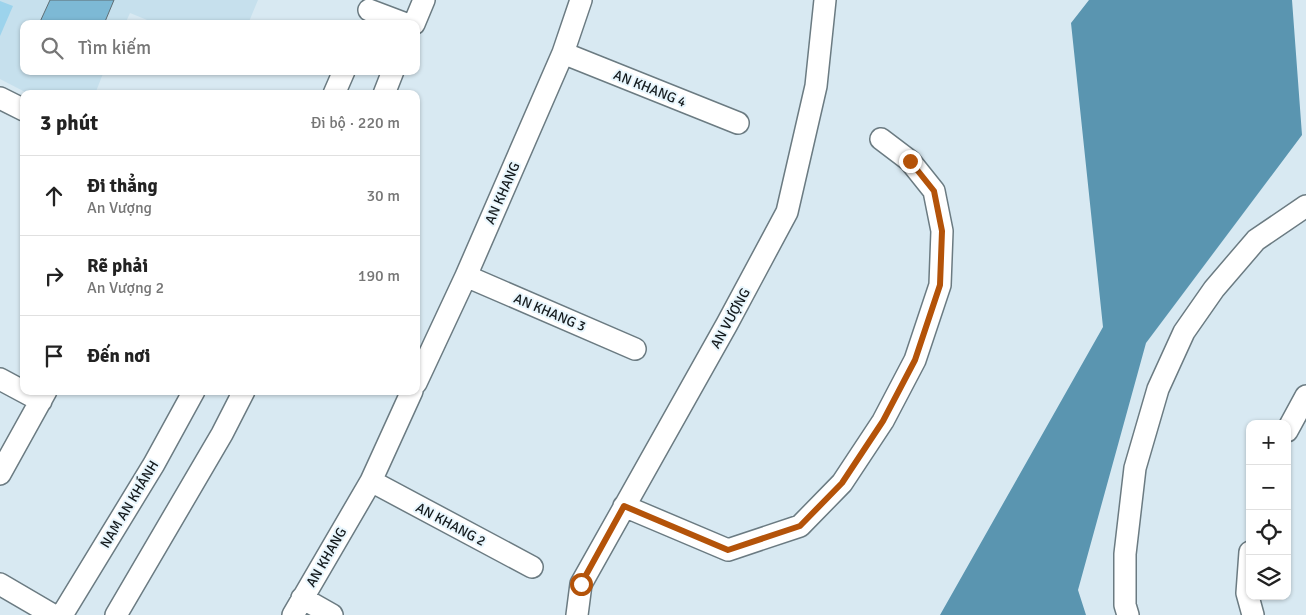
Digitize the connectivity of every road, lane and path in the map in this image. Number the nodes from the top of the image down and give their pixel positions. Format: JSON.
{"nodes":[{"id":1,"x":424,"y":0,"type":"edge"},
{"id":2,"x":581,"y":0,"type":"edge"},
{"id":3,"x":825,"y":0,"type":"edge"},
{"id":4,"x":369,"y":11,"type":"edge"},
{"id":5,"x":395,"y":20,"type":"edge"},
{"id":6,"x":416,"y":20,"type":"edge"},
{"id":7,"x":563,"y":54,"type":"junction"},
{"id":8,"x":342,"y":75,"type":"edge"},
{"id":9,"x":391,"y":75,"type":"edge"},
{"id":10,"x":336,"y":90,"type":"edge"},
{"id":11,"x":386,"y":90,"type":"edge"},
{"id":12,"x":0,"y":98,"type":"edge"},
{"id":13,"x":20,"y":108,"type":"edge"},
{"id":14,"x":738,"y":123,"type":"dead end"},
{"id":15,"x":880,"y":139,"type":"dead end"},
{"id":16,"x":1306,"y":206,"type":"edge"},
{"id":17,"x":466,"y":276,"type":"junction"},
{"id":18,"x":635,"y":349,"type":"dead end"},
{"id":19,"x":420,"y":374,"type":"edge"},
{"id":20,"x":0,"y":379,"type":"edge"},
{"id":21,"x":20,"y":387,"type":"edge"},
{"id":22,"x":192,"y":395,"type":"edge"},
{"id":23,"x":242,"y":395,"type":"edge"},
{"id":24,"x":410,"y":395,"type":"edge"},
{"id":25,"x":43,"y":396,"type":"edge"},
{"id":26,"x":1306,"y":396,"type":"edge"},
{"id":27,"x":1291,"y":424,"type":"edge"},
{"id":28,"x":0,"y":474,"type":"edge"},
{"id":29,"x":370,"y":481,"type":"junction"},
{"id":30,"x":624,"y":506,"type":"junction"},
{"id":31,"x":1250,"y":555,"type":"edge"},
{"id":32,"x":532,"y":567,"type":"dead end"},
{"id":33,"x":0,"y":584,"type":"edge"},
{"id":34,"x":297,"y":607,"type":"edge"},
{"id":35,"x":53,"y":615,"type":"edge"},
{"id":36,"x":62,"y":615,"type":"edge"},
{"id":37,"x":116,"y":615,"type":"edge"},
{"id":38,"x":332,"y":615,"type":"edge"},
{"id":39,"x":577,"y":615,"type":"edge"},
{"id":40,"x":1128,"y":615,"type":"edge"},
{"id":41,"x":1253,"y":615,"type":"edge"}],
"edges":[{"from":1,"to":6,"type":"street"},
{"from":2,"to":7,"type":"street","name":"AN KHANG"},
{"from":3,"to":30,"type":"street","name":"AN VƯỢNG"},
{"from":4,"to":5,"type":"street"},
{"from":7,"to":14,"type":"street","name":"AN KHANG 4"},
{"from":7,"to":17,"type":"street","name":"AN KHANG"},
{"from":8,"to":10,"type":"street"},
{"from":9,"to":11,"type":"street"},
{"from":12,"to":13,"type":"street"},
{"from":15,"to":30,"type":"street"},
{"from":16,"to":40,"type":"street"},
{"from":17,"to":18,"type":"street","name":"AN KHANG 3"},
{"from":17,"to":19,"type":"street","name":"AN KHANG"},
{"from":20,"to":21,"type":"street"},
{"from":22,"to":36,"type":"street","name":"NAM AN KHÁNH"},
{"from":23,"to":37,"type":"street"},
{"from":24,"to":29,"type":"street","name":"AN KHANG"},
{"from":25,"to":28,"type":"street"},
{"from":26,"to":27,"type":"street"},
{"from":29,"to":32,"type":"street","name":"AN KHANG 2"},
{"from":29,"to":34,"type":"street","name":"AN KHANG"},
{"from":30,"to":39,"type":"street","name":"AN VƯỢNG"},
{"from":31,"to":41,"type":"street"},
{"from":33,"to":35,"type":"street"},
{"from":34,"to":38,"type":"street"}]}
